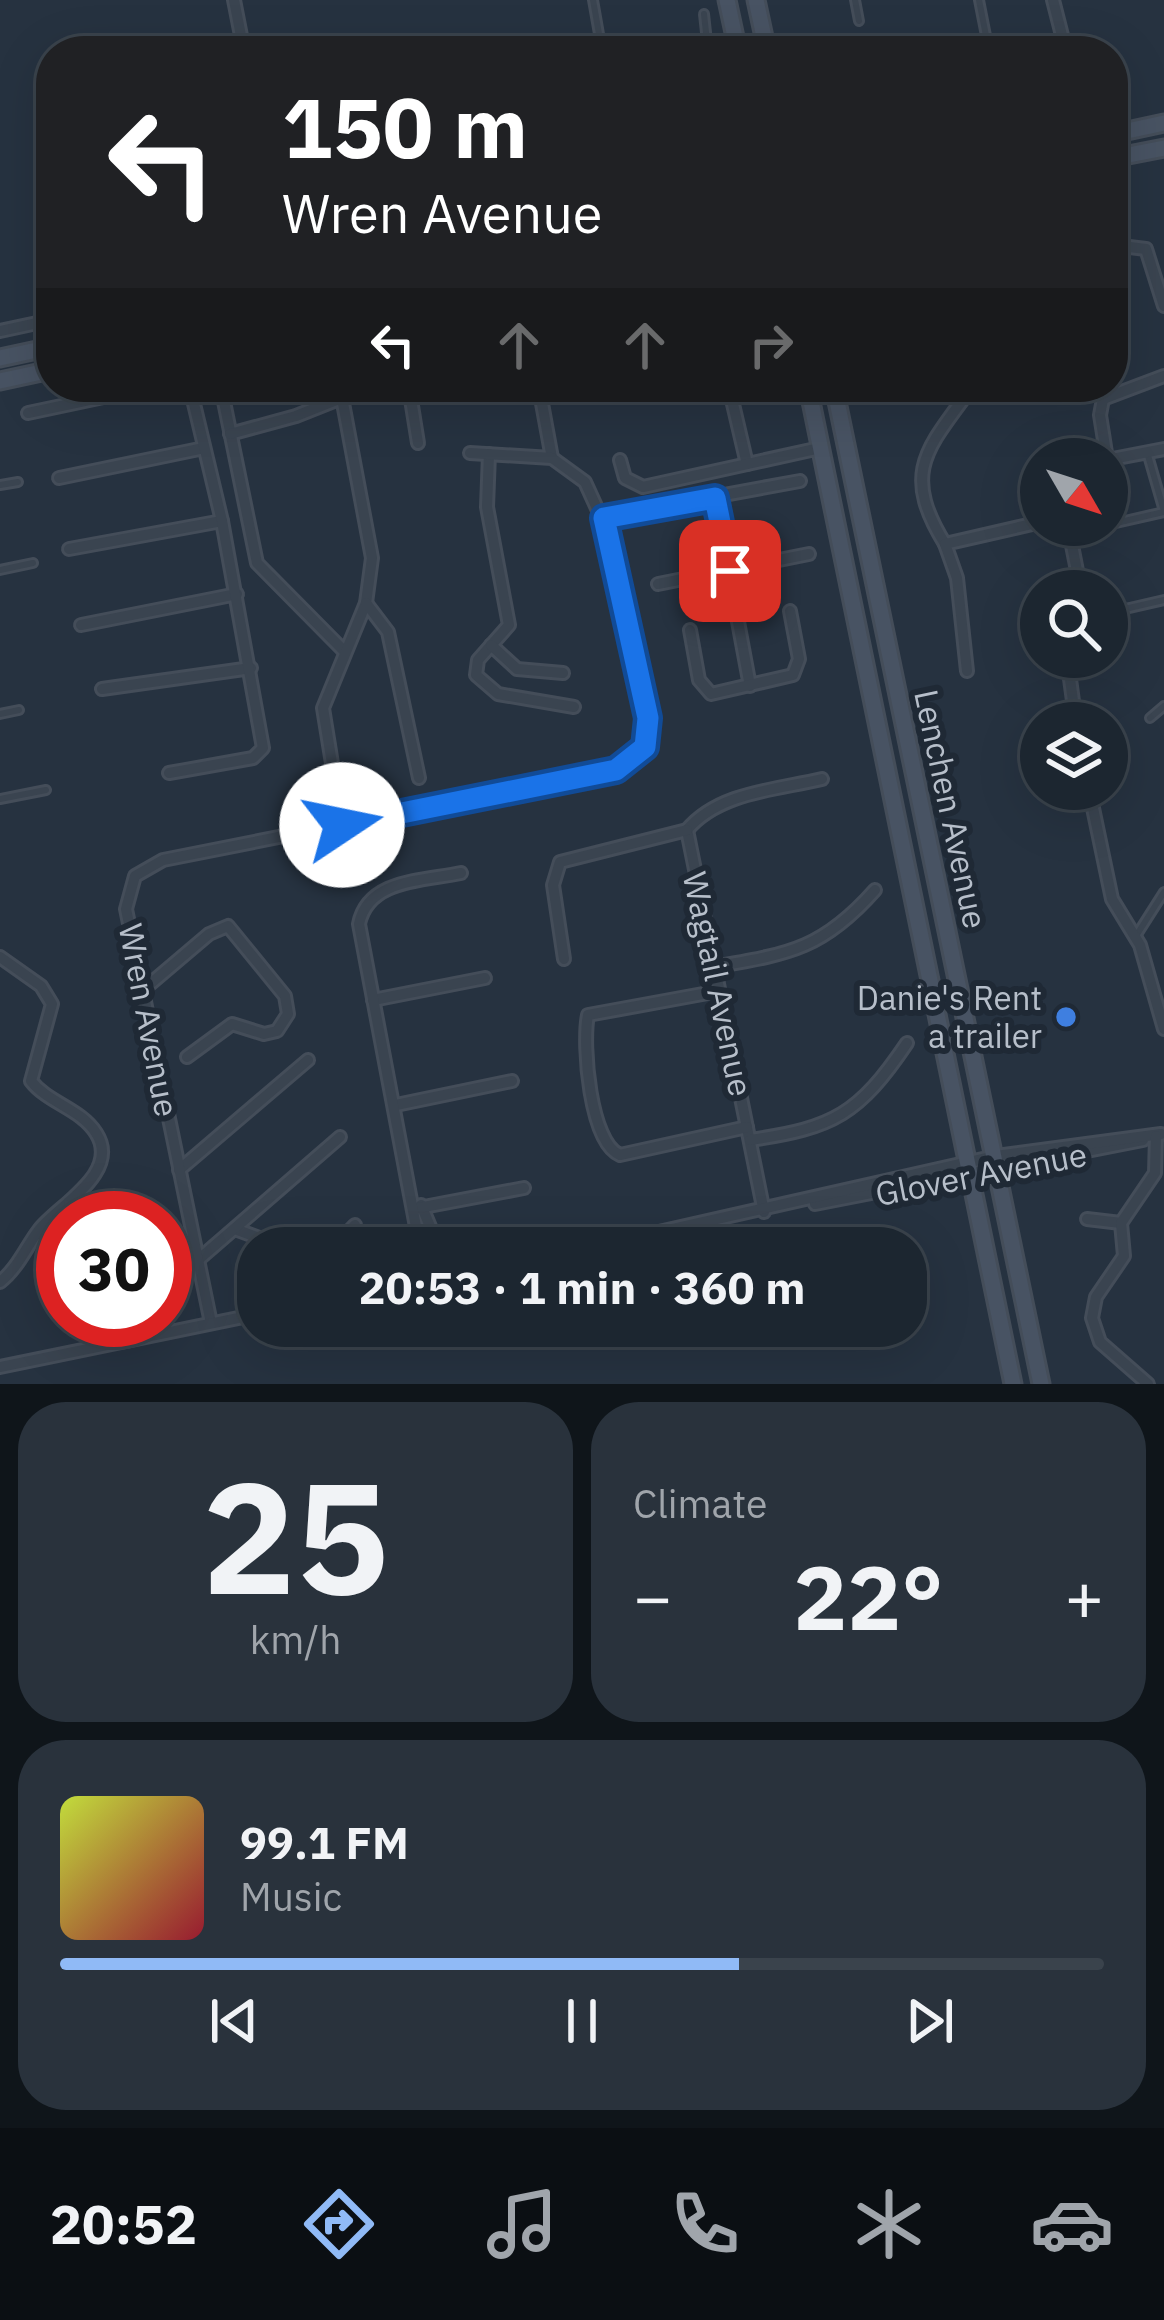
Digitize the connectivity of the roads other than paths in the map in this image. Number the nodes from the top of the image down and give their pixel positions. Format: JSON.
{"nodes":[{"id":1,"x":234,"y":0,"type":"edge"},
{"id":2,"x":593,"y":0,"type":"edge"},
{"id":3,"x":727,"y":0,"type":"edge"},
{"id":4,"x":756,"y":0,"type":"edge"},
{"id":5,"x":854,"y":0,"type":"edge"},
{"id":6,"x":979,"y":0,"type":"edge"},
{"id":7,"x":1053,"y":0,"type":"edge"},
{"id":8,"x":704,"y":14,"type":"dead end"},
{"id":9,"x":859,"y":21,"type":"dead end"},
{"id":10,"x":241,"y":36,"type":"edge"},
{"id":11,"x":599,"y":36,"type":"edge"},
{"id":12,"x":707,"y":36,"type":"edge"},
{"id":13,"x":735,"y":36,"type":"edge"},
{"id":14,"x":763,"y":36,"type":"edge"},
{"id":15,"x":986,"y":36,"type":"edge"},
{"id":16,"x":1062,"y":36,"type":"edge"},
{"id":17,"x":1164,"y":122,"type":"edge"},
{"id":18,"x":1128,"y":130,"type":"edge"},
{"id":19,"x":1164,"y":148,"type":"edge"},
{"id":20,"x":1128,"y":155,"type":"edge"},
{"id":21,"x":1128,"y":247,"type":"edge"},
{"id":22,"x":1164,"y":306,"type":"edge"},
{"id":23,"x":36,"y":323,"type":"edge"},
{"id":24,"x":0,"y":331,"type":"edge"},
{"id":25,"x":36,"y":350,"type":"edge"},
{"id":26,"x":0,"y":358,"type":"edge"},
{"id":27,"x":36,"y":373,"type":"edge"},
{"id":28,"x":1164,"y":376,"type":"edge"},
{"id":29,"x":0,"y":381,"type":"edge"},
{"id":30,"x":1128,"y":390,"type":"edge"},
{"id":31,"x":80,"y":402,"type":"edge"},
{"id":32,"x":193,"y":402,"type":"edge"},
{"id":33,"x":223,"y":402,"type":"edge"},
{"id":34,"x":315,"y":402,"type":"edge"},
{"id":35,"x":343,"y":402,"type":"edge"},
{"id":36,"x":411,"y":402,"type":"edge"},
{"id":37,"x":542,"y":402,"type":"edge"},
{"id":38,"x":733,"y":402,"type":"edge"},
{"id":39,"x":811,"y":402,"type":"edge"},
{"id":40,"x":836,"y":402,"type":"edge"},
{"id":41,"x":961,"y":402,"type":"edge"},
{"id":42,"x":1102,"y":402,"type":"edge"},
{"id":43,"x":28,"y":413,"type":"dead end"},
{"id":44,"x":230,"y":434,"type":"junction"},
{"id":45,"x":1104,"y":438,"type":"edge"},
{"id":46,"x":418,"y":443,"type":"dead end"},
{"id":47,"x":204,"y":448,"type":"junction"},
{"id":48,"x":820,"y":448,"type":"junction"},
{"id":49,"x":1164,"y":449,"type":"edge"},
{"id":50,"x":1147,"y":452,"type":"junction"},
{"id":51,"x":470,"y":453,"type":"dead end"},
{"id":52,"x":489,"y":454,"type":"junction"},
{"id":53,"x":1128,"y":456,"type":"edge"},
{"id":54,"x":552,"y":458,"type":"junction"},
{"id":55,"x":620,"y":460,"type":"dead end"},
{"id":56,"x":748,"y":464,"type":"junction"},
{"id":57,"x":59,"y":478,"type":"dead end"},
{"id":58,"x":800,"y":481,"type":"dead end"},
{"id":59,"x":18,"y":482,"type":"dead end"},
{"id":60,"x":0,"y":485,"type":"edge"},
{"id":61,"x":715,"y":498,"type":"junction"},
{"id":62,"x":1164,"y":512,"type":"edge"},
{"id":63,"x":604,"y":518,"type":"junction"},
{"id":64,"x":1128,"y":520,"type":"edge"},
{"id":65,"x":222,"y":521,"type":"junction"},
{"id":66,"x":1020,"y":527,"type":"edge"},
{"id":67,"x":944,"y":544,"type":"junction"},
{"id":68,"x":69,"y":549,"type":"dead end"},
{"id":69,"x":809,"y":554,"type":"dead end"},
{"id":70,"x":33,"y":563,"type":"dead end"},
{"id":71,"x":0,"y":570,"type":"edge"},
{"id":72,"x":730,"y":571,"type":"junction"},
{"id":73,"x":658,"y":584,"type":"dead end"},
{"id":74,"x":237,"y":594,"type":"junction"},
{"id":75,"x":1164,"y":600,"type":"edge"},
{"id":76,"x":367,"y":603,"type":"junction"},
{"id":77,"x":1128,"y":608,"type":"edge"},
{"id":78,"x":790,"y":611,"type":"dead end"},
{"id":79,"x":81,"y":626,"type":"dead end"},
{"id":80,"x":690,"y":630,"type":"dead end"},
{"id":81,"x":491,"y":645,"type":"junction"},
{"id":82,"x":345,"y":652,"type":"junction"},
{"id":83,"x":251,"y":668,"type":"junction"},
{"id":84,"x":967,"y":671,"type":"dead end"},
{"id":85,"x":563,"y":673,"type":"dead end"},
{"id":86,"x":751,"y":686,"type":"junction"},
{"id":87,"x":102,"y":689,"type":"dead end"},
{"id":88,"x":1164,"y":706,"type":"edge"},
{"id":89,"x":574,"y":707,"type":"dead end"},
{"id":90,"x":19,"y":710,"type":"dead end"},
{"id":91,"x":0,"y":714,"type":"edge"},
{"id":92,"x":1150,"y":718,"type":"dead end"},
{"id":93,"x":169,"y":773,"type":"dead end"},
{"id":94,"x":419,"y":778,"type":"dead end"},
{"id":95,"x":822,"y":779,"type":"dead end"},
{"id":96,"x":46,"y":790,"type":"dead end"},
{"id":97,"x":0,"y":800,"type":"edge"},
{"id":98,"x":1093,"y":810,"type":"edge"},
{"id":99,"x":342,"y":825,"type":"junction"},
{"id":100,"x":687,"y":830,"type":"junction"},
{"id":101,"x":461,"y":873,"type":"dead end"},
{"id":102,"x":874,"y":890,"type":"dead end"},
{"id":103,"x":1164,"y":892,"type":"edge"},
{"id":104,"x":1136,"y":935,"type":"junction"},
{"id":105,"x":0,"y":957,"type":"edge"},
{"id":106,"x":564,"y":959,"type":"dead end"},
{"id":107,"x":713,"y":967,"type":"junction"},
{"id":108,"x":485,"y":978,"type":"dead end"},
{"id":109,"x":143,"y":990,"type":"junction"},
{"id":110,"x":718,"y":991,"type":"junction"},
{"id":111,"x":373,"y":1000,"type":"junction"},
{"id":112,"x":1164,"y":1029,"type":"edge"},
{"id":113,"x":907,"y":1043,"type":"dead end"},
{"id":114,"x":187,"y":1058,"type":"dead end"},
{"id":115,"x":308,"y":1060,"type":"dead end"},
{"id":116,"x":512,"y":1081,"type":"dead end"},
{"id":117,"x":396,"y":1105,"type":"junction"},
{"id":118,"x":748,"y":1134,"type":"junction"},
{"id":119,"x":1159,"y":1134,"type":"edge"},
{"id":120,"x":340,"y":1137,"type":"dead end"},
{"id":121,"x":997,"y":1161,"type":"junction"},
{"id":122,"x":966,"y":1167,"type":"junction"},
{"id":123,"x":179,"y":1170,"type":"junction"},
{"id":124,"x":524,"y":1188,"type":"dead end"},
{"id":125,"x":80,"y":1191,"type":"edge"},
{"id":126,"x":417,"y":1206,"type":"junction"},
{"id":127,"x":764,"y":1212,"type":"junction"},
{"id":128,"x":1087,"y":1219,"type":"dead end"},
{"id":129,"x":1121,"y":1223,"type":"junction"},
{"id":130,"x":418,"y":1227,"type":"edge"},
{"id":131,"x":428,"y":1227,"type":"edge"},
{"id":132,"x":691,"y":1227,"type":"edge"},
{"id":133,"x":235,"y":1229,"type":"joint"},
{"id":134,"x":36,"y":1234,"type":"edge"},
{"id":135,"x":198,"y":1260,"type":"junction"},
{"id":136,"x":0,"y":1282,"type":"edge"},
{"id":137,"x":237,"y":1318,"type":"edge"},
{"id":138,"x":211,"y":1323,"type":"junction"},
{"id":139,"x":0,"y":1367,"type":"edge"},
{"id":140,"x":1013,"y":1384,"type":"edge"},
{"id":141,"x":1041,"y":1384,"type":"edge"},
{"id":142,"x":1148,"y":1384,"type":"edge"}],
"edges":[{"from":1,"to":10,"type":"street"},
{"from":2,"to":11,"type":"lane"},
{"from":3,"to":13,"type":"main road"},
{"from":4,"to":14,"type":"main road"},
{"from":5,"to":9,"type":"lane"},
{"from":6,"to":15,"type":"lane"},
{"from":7,"to":16,"type":"street"},
{"from":8,"to":12,"type":"lane"},
{"from":17,"to":18,"type":"main road"},
{"from":19,"to":20,"type":"main road"},
{"from":21,"to":22,"type":"street"},
{"from":23,"to":24,"type":"street"},
{"from":25,"to":26,"type":"main road"},
{"from":27,"to":29,"type":"main road"},
{"from":28,"to":30,"type":"street"},
{"from":31,"to":43,"type":"street"},
{"from":32,"to":47,"type":"street"},
{"from":33,"to":44,"type":"street"},
{"from":34,"to":44,"type":"street"},
{"from":35,"to":76,"type":"street"},
{"from":36,"to":46,"type":"street"},
{"from":37,"to":54,"type":"street"},
{"from":38,"to":56,"type":"street"},
{"from":39,"to":48,"type":"main road","name":"Lenchen Avenue"},
{"from":40,"to":121,"type":"main road","name":"Lenchen Avenue"},
{"from":41,"to":67,"type":"street"},
{"from":42,"to":45,"type":"street"},
{"from":44,"to":82,"type":"street"},
{"from":47,"to":57,"type":"street"},
{"from":47,"to":65,"type":"street"},
{"from":48,"to":56,"type":"street"},
{"from":48,"to":122,"type":"main road","name":"Lenchen Avenue"},
{"from":49,"to":50,"type":"street"},
{"from":50,"to":53,"type":"street"},
{"from":50,"to":62,"type":"lane"},
{"from":51,"to":52,"type":"street"},
{"from":52,"to":54,"type":"street"},
{"from":52,"to":81,"type":"street"},
{"from":54,"to":63,"type":"street","name":"Wren Avenue"},
{"from":55,"to":56,"type":"street"},
{"from":58,"to":61,"type":"street"},
{"from":59,"to":60,"type":"lane"},
{"from":61,"to":63,"type":"street"},
{"from":61,"to":72,"type":"street"},
{"from":62,"to":64,"type":"lane"},
{"from":63,"to":99,"type":"street","name":"Wren Avenue"},
{"from":65,"to":68,"type":"street"},
{"from":65,"to":74,"type":"street"},
{"from":66,"to":67,"type":"street"},
{"from":67,"to":84,"type":"street"},
{"from":69,"to":72,"type":"street"},
{"from":70,"to":71,"type":"lane"},
{"from":72,"to":73,"type":"street"},
{"from":72,"to":86,"type":"street"},
{"from":74,"to":79,"type":"street"},
{"from":74,"to":83,"type":"street"},
{"from":75,"to":77,"type":"lane"},
{"from":76,"to":82,"type":"street"},
{"from":76,"to":94,"type":"street"},
{"from":78,"to":86,"type":"street"},
{"from":80,"to":86,"type":"street"},
{"from":81,"to":85,"type":"street"},
{"from":81,"to":89,"type":"street"},
{"from":82,"to":99,"type":"street"},
{"from":83,"to":87,"type":"street"},
{"from":83,"to":93,"type":"street"},
{"from":88,"to":92,"type":"lane"},
{"from":90,"to":91,"type":"lane"},
{"from":95,"to":100,"type":"street","name":"Wagtail Avenue"},
{"from":96,"to":97,"type":"lane"},
{"from":98,"to":104,"type":"street"},
{"from":99,"to":109,"type":"street","name":"Wren Avenue"},
{"from":100,"to":106,"type":"street"},
{"from":100,"to":107,"type":"street","name":"Wagtail Avenue"},
{"from":101,"to":111,"type":"street"},
{"from":102,"to":107,"type":"street"},
{"from":103,"to":104,"type":"lane"},
{"from":104,"to":112,"type":"street"},
{"from":105,"to":125,"type":"street"},
{"from":107,"to":110,"type":"street","name":"Wagtail Avenue"},
{"from":108,"to":111,"type":"street"},
{"from":109,"to":114,"type":"street"},
{"from":109,"to":123,"type":"street","name":"Wren Avenue"},
{"from":110,"to":118,"type":"street","name":"Wagtail Avenue"},
{"from":110,"to":118,"type":"street"},
{"from":111,"to":117,"type":"street"},
{"from":113,"to":118,"type":"street"},
{"from":115,"to":123,"type":"street"},
{"from":116,"to":117,"type":"street"},
{"from":117,"to":126,"type":"street"},
{"from":118,"to":127,"type":"street","name":"Wagtail Avenue"},
{"from":119,"to":121,"type":"street","name":"Glover Avenue"},
{"from":119,"to":129,"type":"street"},
{"from":120,"to":133,"type":"street"},
{"from":121,"to":122,"type":"street","name":"Glover Avenue"},
{"from":121,"to":141,"type":"main road","name":"Lenchen Avenue"},
{"from":122,"to":127,"type":"street","name":"Glover Avenue"},
{"from":122,"to":140,"type":"main road","name":"Lenchen Avenue"},
{"from":123,"to":135,"type":"street","name":"Wren Avenue"},
{"from":124,"to":126,"type":"street"},
{"from":126,"to":130,"type":"street"},
{"from":126,"to":131,"type":"street"},
{"from":127,"to":132,"type":"street","name":"Glover Avenue"},
{"from":128,"to":129,"type":"street"},
{"from":129,"to":142,"type":"street"},
{"from":133,"to":135,"type":"street"},
{"from":134,"to":136,"type":"street"},
{"from":135,"to":138,"type":"street","name":"Wren Avenue"},
{"from":137,"to":138,"type":"street"},
{"from":138,"to":139,"type":"street"}]}
